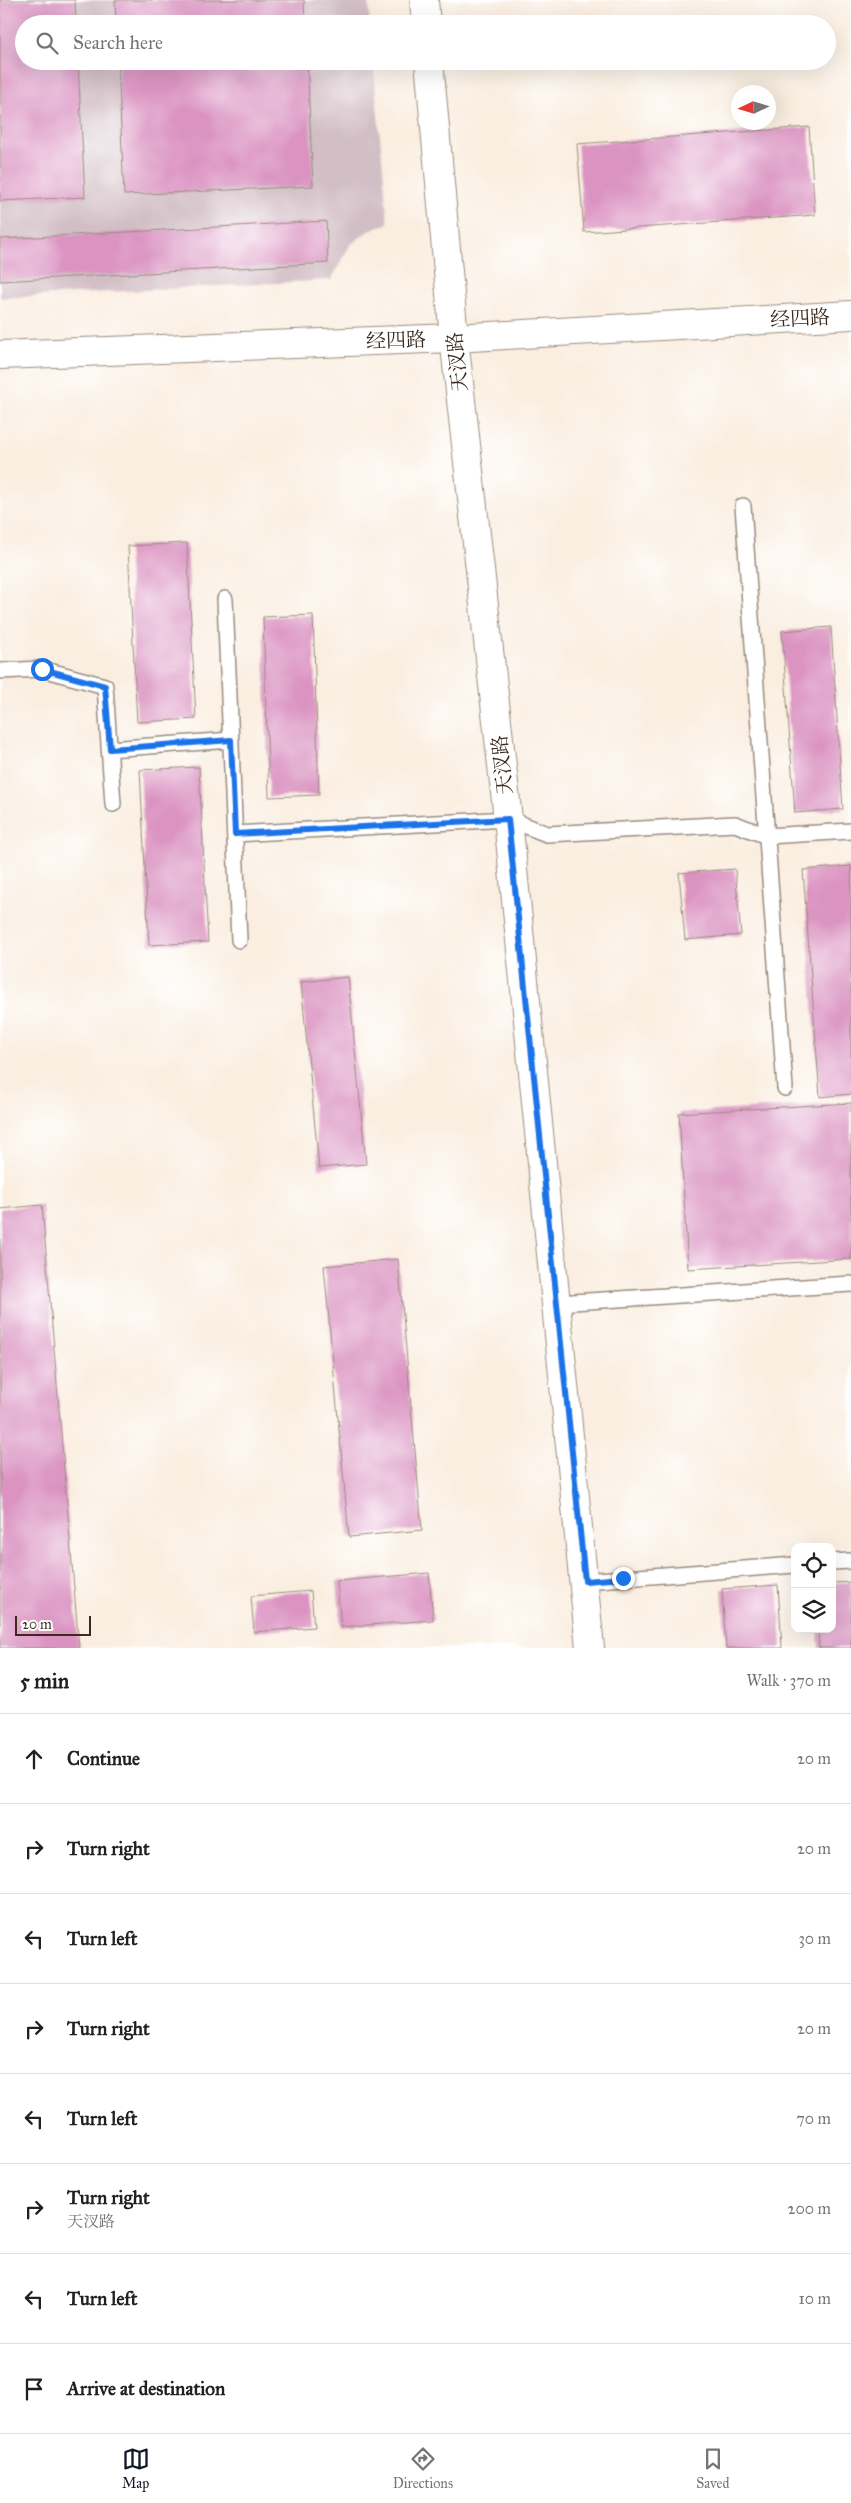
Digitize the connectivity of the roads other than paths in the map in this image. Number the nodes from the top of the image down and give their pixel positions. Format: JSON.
{"nodes":[{"id":1,"x":424,"y":0,"type":"edge"},
{"id":2,"x":425,"y":15,"type":"edge"},
{"id":3,"x":430,"y":70,"type":"edge"},
{"id":4,"x":851,"y":315,"type":"edge"},
{"id":5,"x":454,"y":338,"type":"junction"},
{"id":6,"x":0,"y":355,"type":"edge"},
{"id":7,"x":743,"y":506,"type":"dead end"},
{"id":8,"x":225,"y":599,"type":"dead end"},
{"id":9,"x":0,"y":671,"type":"edge"},
{"id":10,"x":231,"y":740,"type":"junction"},
{"id":11,"x":110,"y":749,"type":"junction"},
{"id":12,"x":113,"y":804,"type":"dead end"},
{"id":13,"x":508,"y":819,"type":"junction"},
{"id":14,"x":851,"y":831,"type":"edge"},
{"id":15,"x":235,"y":834,"type":"junction"},
{"id":16,"x":767,"y":836,"type":"junction"},
{"id":17,"x":239,"y":940,"type":"dead end"},
{"id":18,"x":785,"y":1088,"type":"dead end"},
{"id":19,"x":851,"y":1284,"type":"edge"},
{"id":20,"x":557,"y":1303,"type":"junction"},
{"id":21,"x":851,"y":1561,"type":"edge"},
{"id":22,"x":836,"y":1562,"type":"edge"},
{"id":23,"x":791,"y":1565,"type":"edge"},
{"id":24,"x":585,"y":1581,"type":"junction"},
{"id":25,"x":590,"y":1648,"type":"edge"}],
"edges":[{"from":1,"to":2,"type":"street"},
{"from":3,"to":5,"type":"street","name":"天汊路"},
{"from":4,"to":5,"type":"street","name":"经四路"},
{"from":5,"to":6,"type":"street","name":"经四路"},
{"from":5,"to":13,"type":"street","name":"天汊路"},
{"from":7,"to":16,"type":"lane"},
{"from":8,"to":10,"type":"lane"},
{"from":9,"to":11,"type":"lane"},
{"from":10,"to":11,"type":"lane"},
{"from":10,"to":15,"type":"lane"},
{"from":11,"to":12,"type":"lane"},
{"from":13,"to":15,"type":"lane"},
{"from":13,"to":16,"type":"lane"},
{"from":13,"to":20,"type":"street","name":"天汊路"},
{"from":14,"to":16,"type":"lane"},
{"from":15,"to":17,"type":"lane"},
{"from":16,"to":18,"type":"lane"},
{"from":19,"to":20,"type":"lane"},
{"from":20,"to":24,"type":"street","name":"天汊路"},
{"from":21,"to":22,"type":"lane"},
{"from":23,"to":24,"type":"lane"},
{"from":24,"to":25,"type":"street","name":"天汊路"}]}
